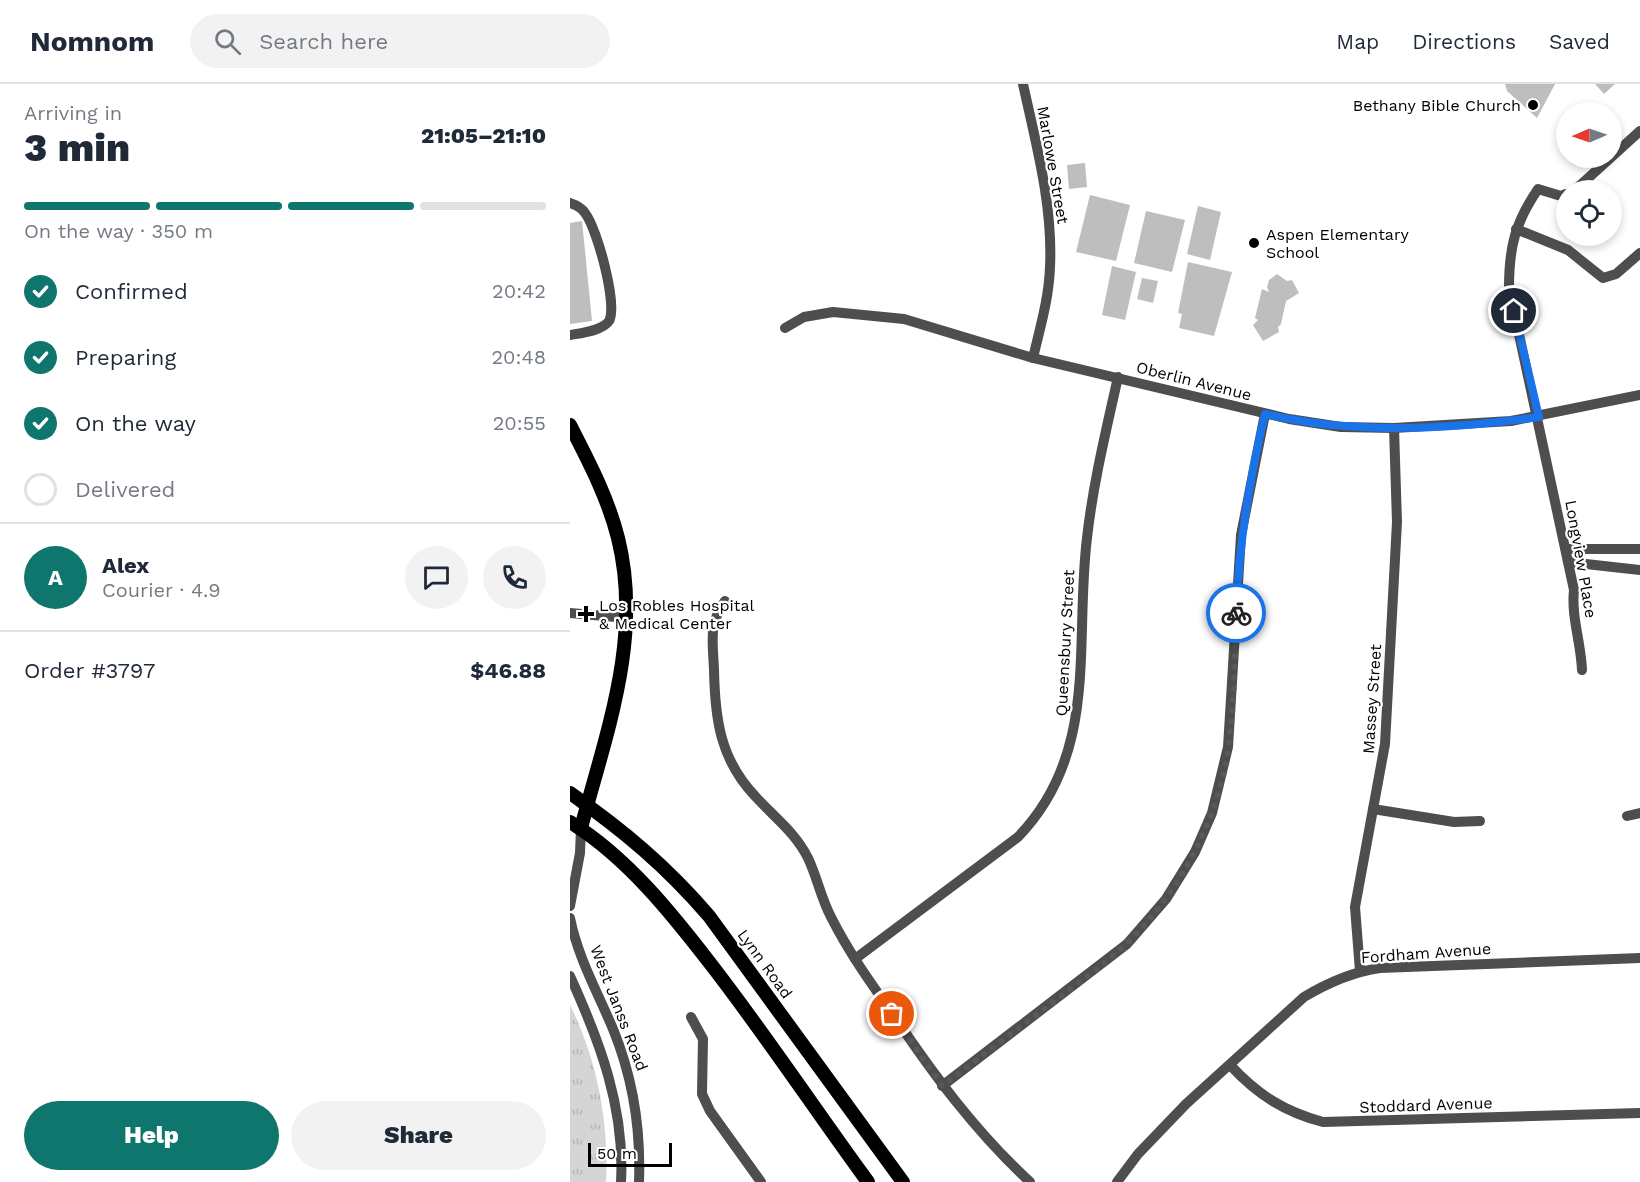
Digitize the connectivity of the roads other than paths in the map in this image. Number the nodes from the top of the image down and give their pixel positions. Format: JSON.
{"nodes":[{"id":1,"x":1023,"y":84,"type":"edge"},
{"id":2,"x":1640,"y":131,"type":"edge"},
{"id":3,"x":1586,"y":180,"type":"edge"},
{"id":4,"x":1556,"y":194,"type":"edge"},
{"id":5,"x":570,"y":203,"type":"edge"},
{"id":6,"x":1516,"y":229,"type":"junction"},
{"id":7,"x":1640,"y":253,"type":"edge"},
{"id":8,"x":785,"y":328,"type":"dead end"},
{"id":9,"x":570,"y":335,"type":"edge"},
{"id":10,"x":1034,"y":358,"type":"junction"},
{"id":11,"x":1118,"y":377,"type":"junction"},
{"id":12,"x":1640,"y":395,"type":"edge"},
{"id":13,"x":1265,"y":414,"type":"junction"},
{"id":14,"x":1539,"y":417,"type":"junction"},
{"id":15,"x":570,"y":425,"type":"edge"},
{"id":16,"x":1394,"y":428,"type":"junction"},
{"id":17,"x":1566,"y":549,"type":"junction"},
{"id":18,"x":1640,"y":549,"type":"edge"},
{"id":19,"x":1568,"y":562,"type":"junction"},
{"id":20,"x":1640,"y":570,"type":"edge"},
{"id":21,"x":725,"y":601,"type":"dead end"},
{"id":22,"x":570,"y":613,"type":"edge"},
{"id":23,"x":627,"y":618,"type":"junction"},
{"id":24,"x":1582,"y":670,"type":"dead end"},
{"id":25,"x":570,"y":793,"type":"edge"},
{"id":26,"x":587,"y":805,"type":"junction"},
{"id":27,"x":1373,"y":809,"type":"junction"},
{"id":28,"x":1640,"y":813,"type":"edge"},
{"id":29,"x":1627,"y":816,"type":"dead end"},
{"id":30,"x":1480,"y":821,"type":"dead end"},
{"id":31,"x":575,"y":825,"type":"edge"},
{"id":32,"x":570,"y":839,"type":"edge"},
{"id":33,"x":570,"y":906,"type":"edge"},
{"id":34,"x":570,"y":918,"type":"edge"},
{"id":35,"x":1640,"y":958,"type":"edge"},
{"id":36,"x":855,"y":959,"type":"junction"},
{"id":37,"x":1360,"y":970,"type":"junction"},
{"id":38,"x":570,"y":976,"type":"edge"},
{"id":39,"x":692,"y":1017,"type":"dead end"},
{"id":40,"x":1230,"y":1065,"type":"junction"},
{"id":41,"x":942,"y":1086,"type":"junction"},
{"id":42,"x":1640,"y":1113,"type":"edge"},
{"id":43,"x":621,"y":1182,"type":"edge"},
{"id":44,"x":639,"y":1182,"type":"edge"},
{"id":45,"x":761,"y":1182,"type":"edge"},
{"id":46,"x":868,"y":1182,"type":"edge"},
{"id":47,"x":903,"y":1182,"type":"edge"},
{"id":48,"x":1030,"y":1182,"type":"edge"},
{"id":49,"x":1117,"y":1182,"type":"edge"}],
"edges":[{"from":1,"to":10,"type":"street","name":"Marlowe Street"},
{"from":2,"to":3,"type":"street"},
{"from":4,"to":6,"type":"street","name":"Longview Place"},
{"from":5,"to":9,"type":"street"},
{"from":6,"to":7,"type":"street"},
{"from":6,"to":14,"type":"street","name":"Longview Place"},
{"from":8,"to":10,"type":"street","name":"Oberlin Avenue"},
{"from":10,"to":11,"type":"street","name":"Oberlin Avenue"},
{"from":11,"to":13,"type":"street","name":"Oberlin Avenue"},
{"from":11,"to":36,"type":"street","name":"Queensbury Street"},
{"from":12,"to":14,"type":"street","name":"Oberlin Avenue"},
{"from":13,"to":16,"type":"street","name":"Oberlin Avenue"},
{"from":13,"to":41,"type":"street"},
{"from":14,"to":16,"type":"street","name":"Oberlin Avenue"},
{"from":14,"to":17,"type":"street","name":"Longview Place"},
{"from":15,"to":23,"type":"main road"},
{"from":16,"to":27,"type":"street","name":"Massey Street"},
{"from":17,"to":18,"type":"street"},
{"from":17,"to":19,"type":"street","name":"Longview Place"},
{"from":19,"to":20,"type":"street"},
{"from":19,"to":24,"type":"street","name":"Longview Place"},
{"from":21,"to":36,"type":"street"},
{"from":22,"to":23,"type":"street"},
{"from":23,"to":26,"type":"main road"},
{"from":25,"to":26,"type":"main road","name":"Lynn Road"},
{"from":26,"to":31,"type":"main road"},
{"from":26,"to":47,"type":"main road","name":"Lynn Road"},
{"from":27,"to":30,"type":"street"},
{"from":27,"to":37,"type":"street","name":"Massey Street"},
{"from":28,"to":29,"type":"street"},
{"from":31,"to":32,"type":"street"},
{"from":31,"to":33,"type":"street"},
{"from":31,"to":46,"type":"main road"},
{"from":34,"to":44,"type":"street","name":"West Janss Road"},
{"from":35,"to":37,"type":"street","name":"Fordham Avenue"},
{"from":36,"to":41,"type":"street"},
{"from":37,"to":40,"type":"street","name":"Fordham Avenue"},
{"from":38,"to":43,"type":"street","name":"West Janss Road"},
{"from":39,"to":45,"type":"street"},
{"from":40,"to":42,"type":"street","name":"Stoddard Avenue"},
{"from":40,"to":49,"type":"street","name":"Fordham Avenue"},
{"from":41,"to":48,"type":"street"}]}
